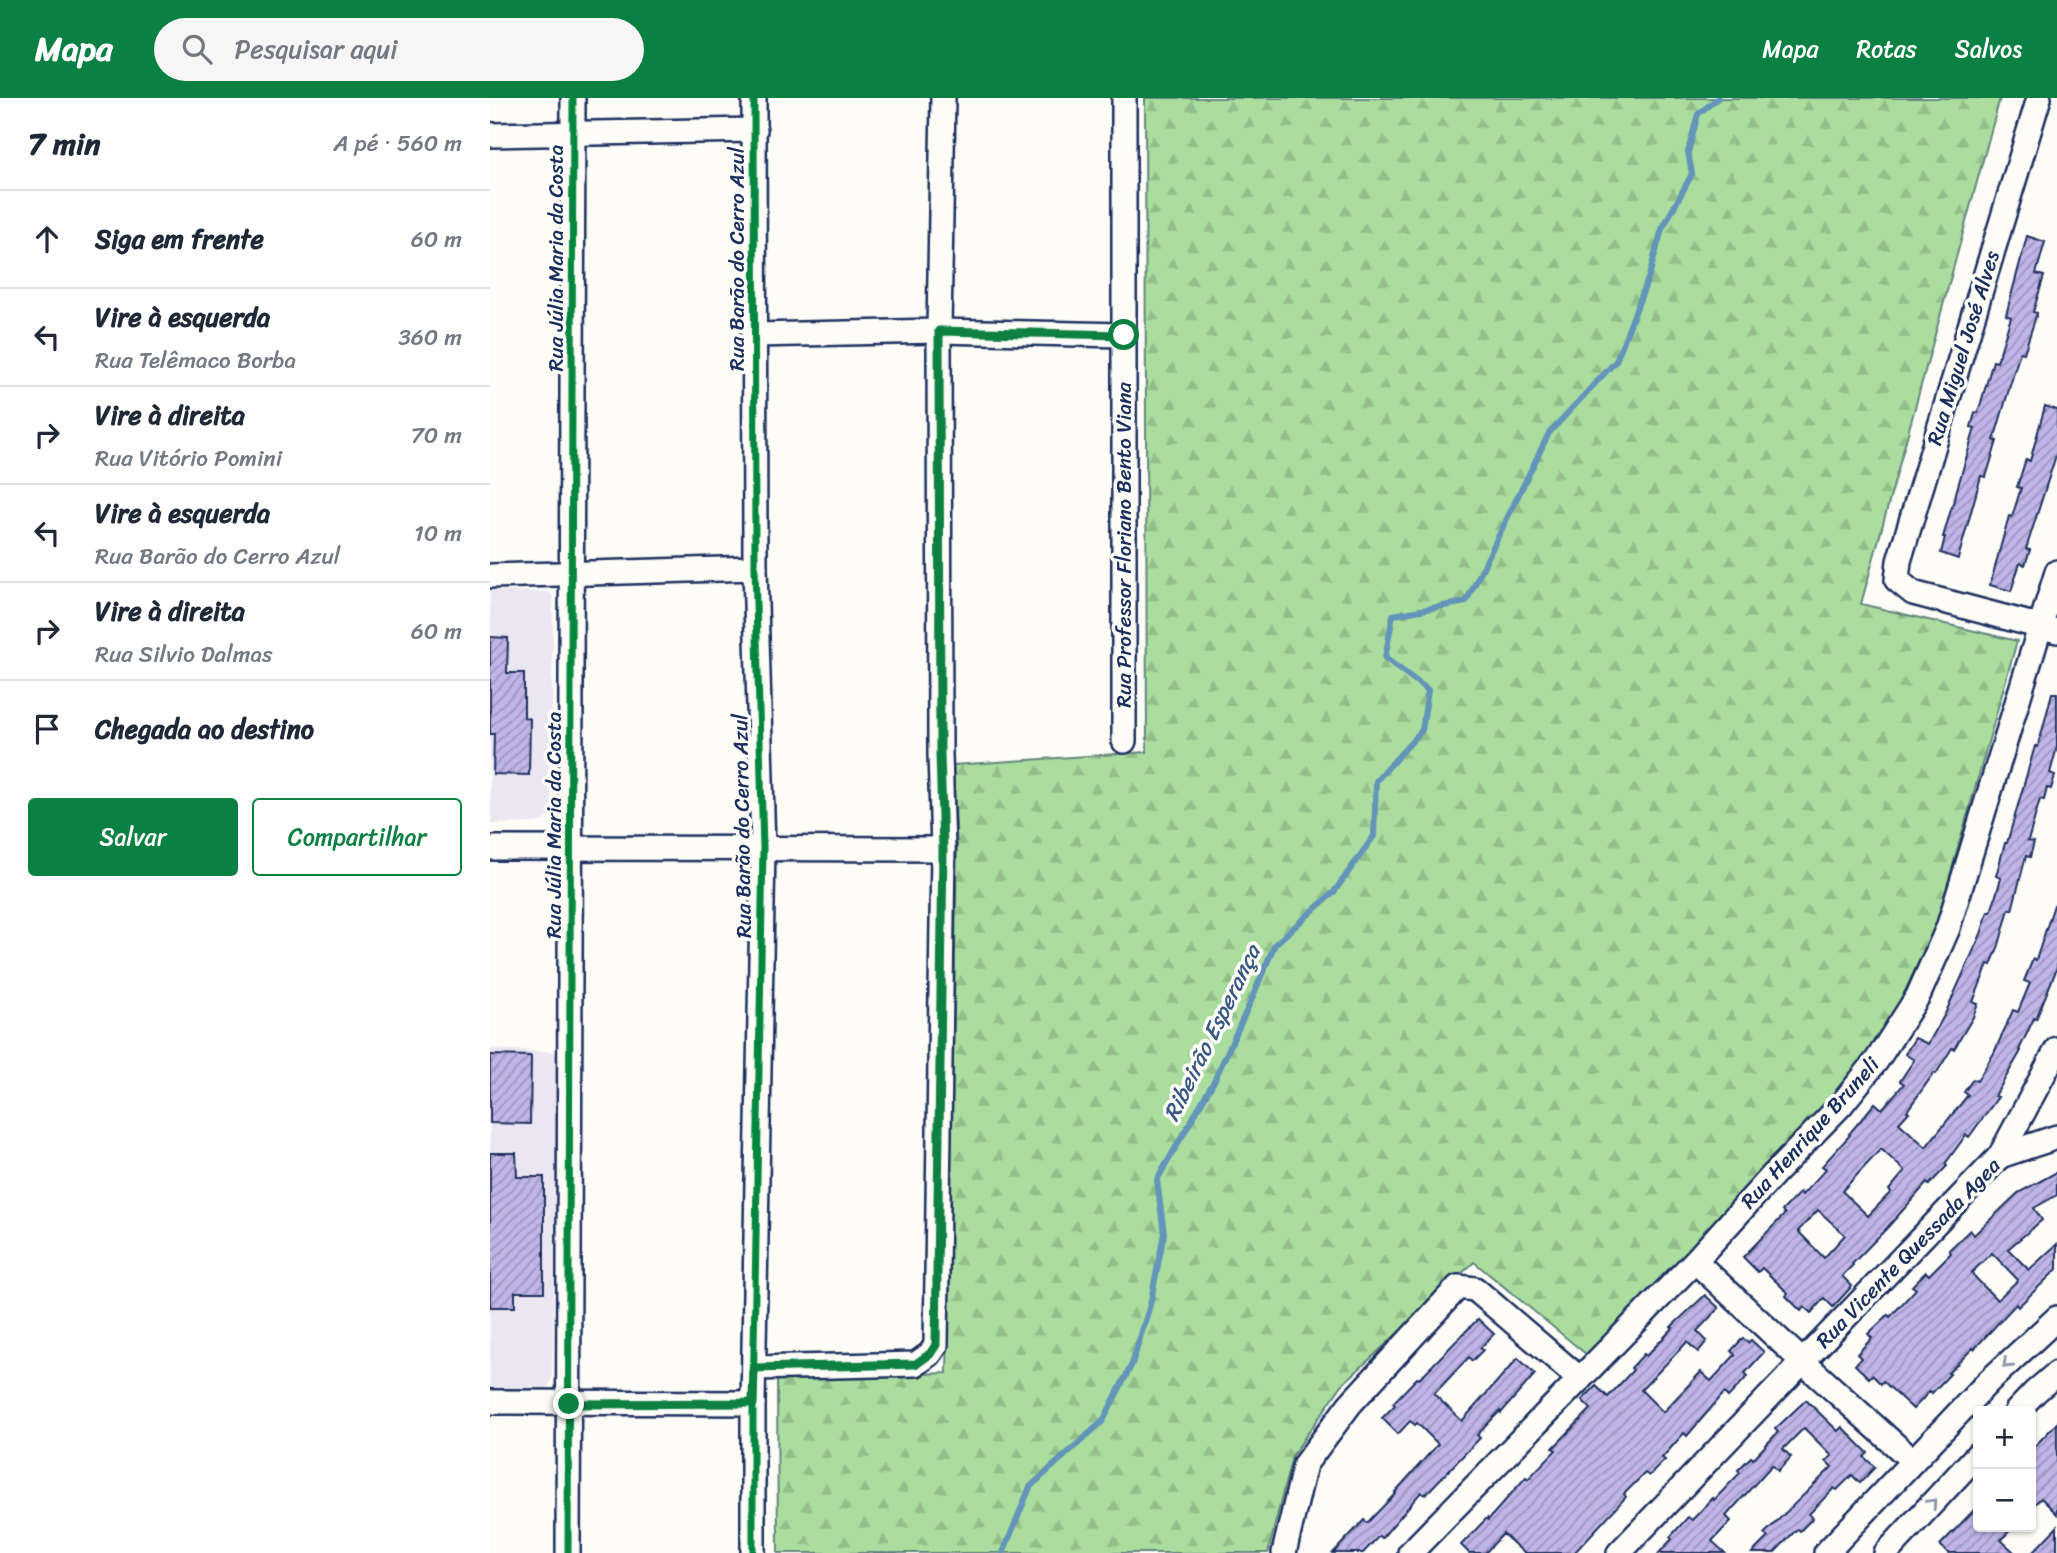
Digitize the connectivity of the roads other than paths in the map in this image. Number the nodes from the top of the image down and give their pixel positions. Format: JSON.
{"nodes":[{"id":1,"x":573,"y":98,"type":"edge"},
{"id":2,"x":754,"y":98,"type":"edge"},
{"id":3,"x":943,"y":98,"type":"edge"},
{"id":4,"x":1124,"y":98,"type":"edge"},
{"id":5,"x":2039,"y":98,"type":"edge"},
{"id":6,"x":755,"y":130,"type":"junction"},
{"id":7,"x":574,"y":134,"type":"junction"},
{"id":8,"x":490,"y":135,"type":"edge"},
{"id":9,"x":939,"y":331,"type":"junction"},
{"id":10,"x":753,"y":335,"type":"junction"},
{"id":11,"x":1124,"y":335,"type":"junction"},
{"id":12,"x":755,"y":568,"type":"junction"},
{"id":13,"x":2057,"y":572,"type":"edge"},
{"id":14,"x":572,"y":575,"type":"junction"},
{"id":15,"x":490,"y":576,"type":"edge"},
{"id":16,"x":2049,"y":629,"type":"edge"},
{"id":17,"x":1124,"y":741,"type":"dead end"},
{"id":18,"x":490,"y":848,"type":"edge"},
{"id":19,"x":571,"y":848,"type":"junction"},
{"id":20,"x":763,"y":848,"type":"junction"},
{"id":21,"x":943,"y":849,"type":"junction"},
{"id":22,"x":2057,"y":1049,"type":"edge"},
{"id":23,"x":2057,"y":1137,"type":"edge"},
{"id":24,"x":2000,"y":1156,"type":"junction"},
{"id":25,"x":1695,"y":1261,"type":"junction"},
{"id":26,"x":2057,"y":1318,"type":"edge"},
{"id":27,"x":1803,"y":1362,"type":"junction"},
{"id":28,"x":754,"y":1368,"type":"junction"},
{"id":29,"x":2057,"y":1373,"type":"edge"},
{"id":30,"x":1580,"y":1380,"type":"junction"},
{"id":31,"x":490,"y":1402,"type":"edge"},
{"id":32,"x":753,"y":1403,"type":"junction"},
{"id":33,"x":569,"y":1404,"type":"junction"},
{"id":34,"x":2022,"y":1406,"type":"edge"},
{"id":35,"x":1973,"y":1459,"type":"edge"},
{"id":36,"x":1913,"y":1461,"type":"junction"},
{"id":37,"x":568,"y":1553,"type":"edge"},
{"id":38,"x":753,"y":1553,"type":"edge"},
{"id":39,"x":1284,"y":1553,"type":"edge"},
{"id":40,"x":1410,"y":1553,"type":"edge"},
{"id":41,"x":1619,"y":1553,"type":"edge"},
{"id":42,"x":1826,"y":1553,"type":"edge"},
{"id":43,"x":1886,"y":1553,"type":"edge"}],
"edges":[{"from":1,"to":7,"type":"street","name":"Rua Júlia Maria da Costa"},
{"from":2,"to":6,"type":"street","name":"Rua Barão do Cerro Azul"},
{"from":3,"to":9,"type":"street"},
{"from":4,"to":11,"type":"street","name":"Rua Professor Floriano Bento Viana"},
{"from":5,"to":16,"type":"street","name":"Rua Miguel José Alves"},
{"from":6,"to":7,"type":"street"},
{"from":6,"to":10,"type":"street","name":"Rua Barão do Cerro Azul"},
{"from":7,"to":8,"type":"street"},
{"from":7,"to":14,"type":"street","name":"Rua Júlia Maria da Costa"},
{"from":9,"to":10,"type":"street"},
{"from":9,"to":11,"type":"street"},
{"from":9,"to":21,"type":"street"},
{"from":10,"to":12,"type":"street","name":"Rua Barão do Cerro Azul"},
{"from":11,"to":17,"type":"street","name":"Rua Professor Floriano Bento Viana"},
{"from":12,"to":14,"type":"street"},
{"from":12,"to":20,"type":"street","name":"Rua Barão do Cerro Azul"},
{"from":13,"to":16,"type":"street","name":"Rua Henrique Bruneli"},
{"from":14,"to":15,"type":"street"},
{"from":14,"to":19,"type":"street","name":"Rua Júlia Maria da Costa"},
{"from":16,"to":25,"type":"street","name":"Rua Henrique Bruneli"},
{"from":18,"to":19,"type":"street"},
{"from":19,"to":20,"type":"street"},
{"from":19,"to":33,"type":"street","name":"Rua Júlia Maria da Costa"},
{"from":20,"to":21,"type":"street"},
{"from":20,"to":28,"type":"street","name":"Rua Barão do Cerro Azul"},
{"from":21,"to":28,"type":"street"},
{"from":22,"to":24,"type":"street"},
{"from":23,"to":24,"type":"street","name":"Rua Vicente Quessada Agea"},
{"from":24,"to":27,"type":"street","name":"Rua Vicente Quessada Agea"},
{"from":25,"to":27,"type":"street"},
{"from":25,"to":30,"type":"street","name":"Rua Henrique Bruneli"},
{"from":26,"to":36,"type":"street","one_way":true},
{"from":27,"to":36,"type":"street"},
{"from":27,"to":41,"type":"street","name":"Rua Vicente Quessada Agea"},
{"from":28,"to":32,"type":"street","name":"Rua Barão do Cerro Azul"},
{"from":29,"to":34,"type":"street"},
{"from":30,"to":39,"type":"street"},
{"from":30,"to":40,"type":"street","name":"Rua Henrique Bruneli"},
{"from":31,"to":33,"type":"street"},
{"from":32,"to":33,"type":"street"},
{"from":32,"to":38,"type":"street","name":"Rua Barão do Cerro Azul"},
{"from":33,"to":37,"type":"street","name":"Rua Júlia Maria da Costa"},
{"from":43,"to":35,"type":"street","one_way":true},
{"from":36,"to":42,"type":"street"}]}
